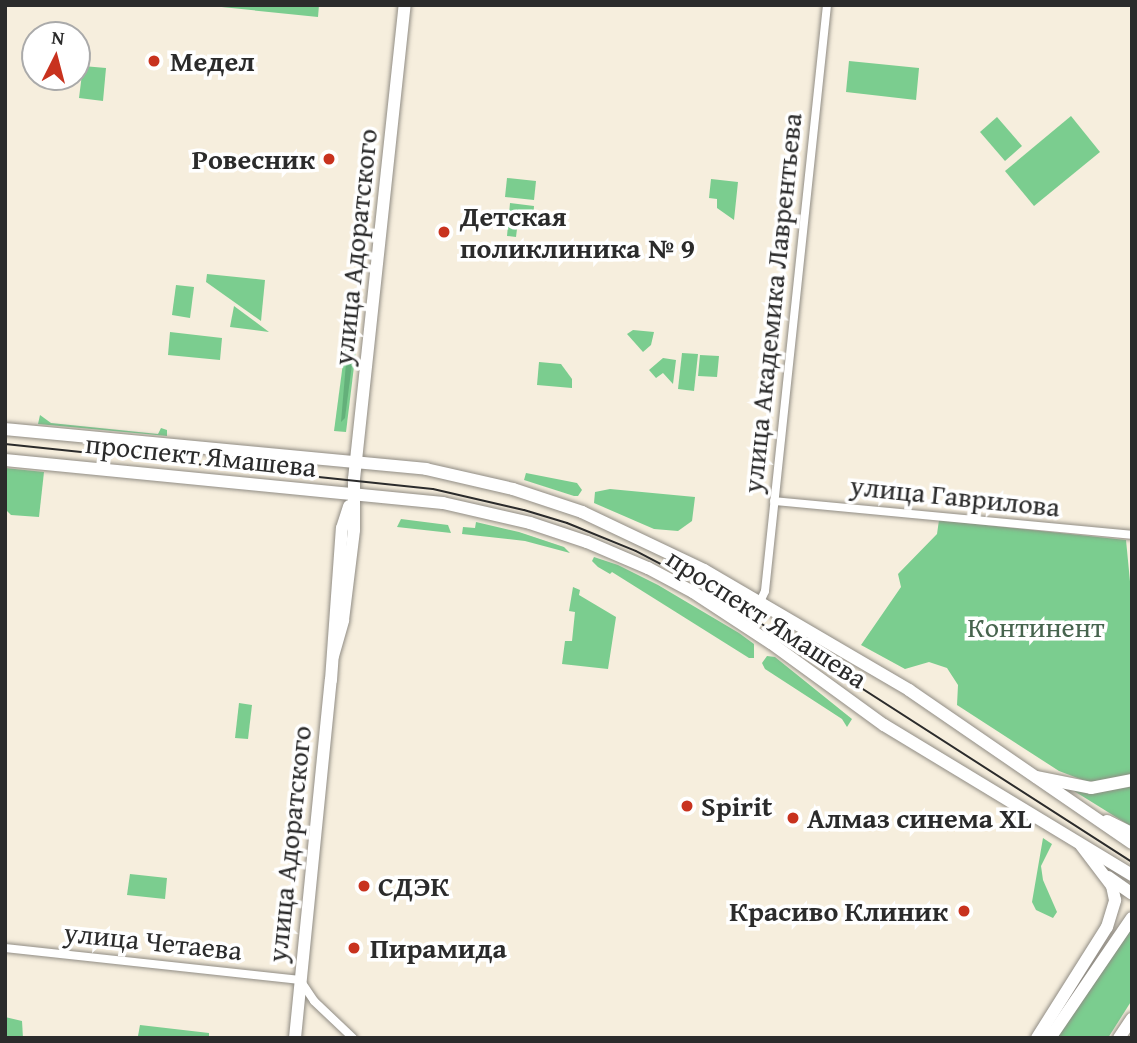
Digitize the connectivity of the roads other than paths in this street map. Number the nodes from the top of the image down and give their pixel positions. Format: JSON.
{"nodes":[{"id":1,"x":405,"y":5,"type":"edge"},
{"id":2,"x":827,"y":5,"type":"edge"},
{"id":3,"x":5,"y":429,"type":"edge"},
{"id":4,"x":5,"y":460,"type":"edge"},
{"id":5,"x":356,"y":461,"type":"junction"},
{"id":6,"x":353,"y":495,"type":"junction"},
{"id":7,"x":774,"y":501,"type":"junction"},
{"id":8,"x":1132,"y":535,"type":"edge"},
{"id":9,"x":759,"y":604,"type":"junction"},
{"id":10,"x":1030,"y":776,"type":"junction"},
{"id":11,"x":1132,"y":780,"type":"edge"},
{"id":12,"x":1079,"y":809,"type":"junction"},
{"id":13,"x":1132,"y":833,"type":"edge"},
{"id":14,"x":1078,"y":842,"type":"junction"},
{"id":15,"x":1132,"y":843,"type":"edge"},
{"id":16,"x":1104,"y":875,"type":"junction"},
{"id":17,"x":1132,"y":875,"type":"edge"},
{"id":18,"x":1132,"y":894,"type":"edge"},
{"id":19,"x":1132,"y":918,"type":"edge"},
{"id":20,"x":5,"y":948,"type":"edge"},
{"id":21,"x":300,"y":980,"type":"junction"},
{"id":22,"x":1132,"y":1019,"type":"edge"},
{"id":23,"x":295,"y":1038,"type":"edge"},
{"id":24,"x":353,"y":1038,"type":"edge"},
{"id":25,"x":1037,"y":1038,"type":"edge"},
{"id":26,"x":1050,"y":1038,"type":"edge"},
{"id":27,"x":1119,"y":1038,"type":"edge"}],
"edges":[{"from":1,"to":5,"type":"main road","name":"улица Адоратского"},
{"from":2,"to":7,"type":"street","name":"улица Академика Лаврентьева"},
{"from":3,"to":5,"type":"main road","name":"проспект Ямашева"},
{"from":4,"to":6,"type":"main road","name":"проспект Ямашева"},
{"from":5,"to":6,"type":"main road","name":"улица Адоратского"},
{"from":5,"to":9,"type":"main road","name":"проспект Ямашева"},
{"from":6,"to":14,"type":"main road","name":"проспект Ямашева"},
{"from":6,"to":21,"type":"main road","name":"улица Адоратского"},
{"from":7,"to":8,"type":"street","name":"улица Гаврилова"},
{"from":7,"to":9,"type":"street","name":"улица Академика Лаврентьева"},
{"from":9,"to":10,"type":"main road","name":"проспект Ямашева"},
{"from":10,"to":11,"type":"main road"},
{"from":10,"to":12,"type":"main road","name":"проспект Ямашева"},
{"from":12,"to":13,"type":"main road"},
{"from":12,"to":15,"type":"main road","name":"проспект Ямашева"},
{"from":14,"to":16,"type":"main road"},
{"from":14,"to":17,"type":"main road","name":"проспект Ямашева"},
{"from":16,"to":18,"type":"main road"},
{"from":16,"to":25,"type":"main road"},
{"from":19,"to":26,"type":"main road"},
{"from":20,"to":21,"type":"street","name":"улица Четаева"},
{"from":21,"to":23,"type":"main road","name":"улица Адоратского"},
{"from":21,"to":24,"type":"street"},
{"from":22,"to":27,"type":"main road"}]}
